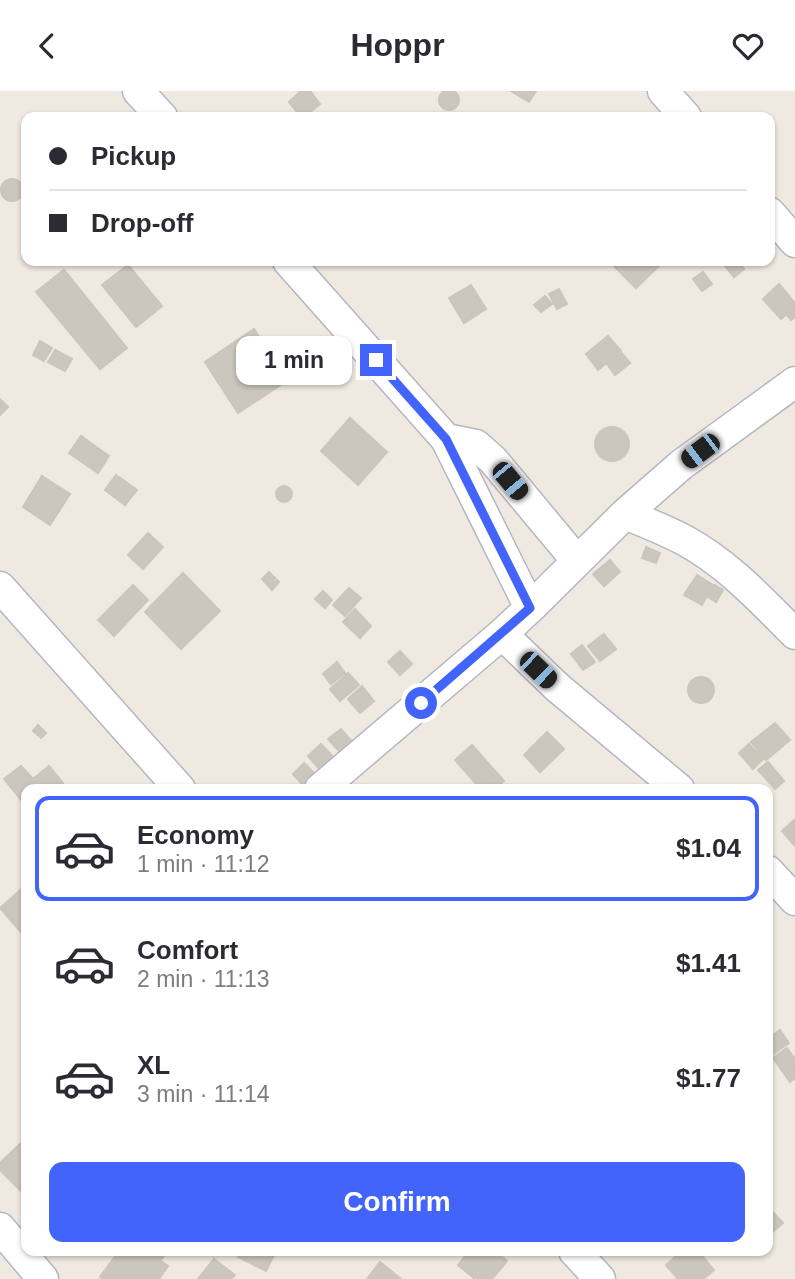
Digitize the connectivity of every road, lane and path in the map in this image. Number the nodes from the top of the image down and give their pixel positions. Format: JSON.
{"nodes":[{"id":1,"x":138,"y":91,"type":"edge"},
{"id":2,"x":663,"y":91,"type":"edge"},
{"id":3,"x":157,"y":112,"type":"edge"},
{"id":4,"x":682,"y":112,"type":"edge"},
{"id":5,"x":775,"y":219,"type":"edge"},
{"id":6,"x":795,"y":242,"type":"edge"},
{"id":7,"x":292,"y":266,"type":"edge"},
{"id":8,"x":795,"y":381,"type":"edge"},
{"id":9,"x":446,"y":439,"type":"junction"},
{"id":10,"x":625,"y":513,"type":"junction"},
{"id":11,"x":577,"y":561,"type":"junction"},
{"id":12,"x":0,"y":587,"type":"edge"},
{"id":13,"x":530,"y":608,"type":"junction"},
{"id":14,"x":502,"y":634,"type":"junction"},
{"id":15,"x":795,"y":634,"type":"edge"},
{"id":16,"x":176,"y":784,"type":"edge"},
{"id":17,"x":326,"y":784,"type":"edge"},
{"id":18,"x":673,"y":784,"type":"edge"},
{"id":19,"x":773,"y":876,"type":"edge"},
{"id":20,"x":795,"y":900,"type":"edge"},
{"id":21,"x":0,"y":1228,"type":"edge"},
{"id":22,"x":21,"y":1253,"type":"edge"},
{"id":23,"x":24,"y":1256,"type":"edge"},
{"id":24,"x":579,"y":1256,"type":"edge"},
{"id":25,"x":43,"y":1279,"type":"edge"},
{"id":26,"x":600,"y":1279,"type":"edge"}],
"edges":[{"from":1,"to":3,"type":"street"},
{"from":2,"to":4,"type":"street"},
{"from":5,"to":6,"type":"street"},
{"from":7,"to":9,"type":"street"},
{"from":8,"to":10,"type":"street"},
{"from":9,"to":11,"type":"street"},
{"from":9,"to":13,"type":"street"},
{"from":10,"to":11,"type":"street"},
{"from":10,"to":15,"type":"street"},
{"from":11,"to":13,"type":"street"},
{"from":12,"to":16,"type":"street"},
{"from":13,"to":14,"type":"street"},
{"from":14,"to":17,"type":"street"},
{"from":14,"to":18,"type":"street"},
{"from":19,"to":20,"type":"street"},
{"from":21,"to":22,"type":"street"},
{"from":23,"to":25,"type":"street"},
{"from":24,"to":26,"type":"street"}]}
